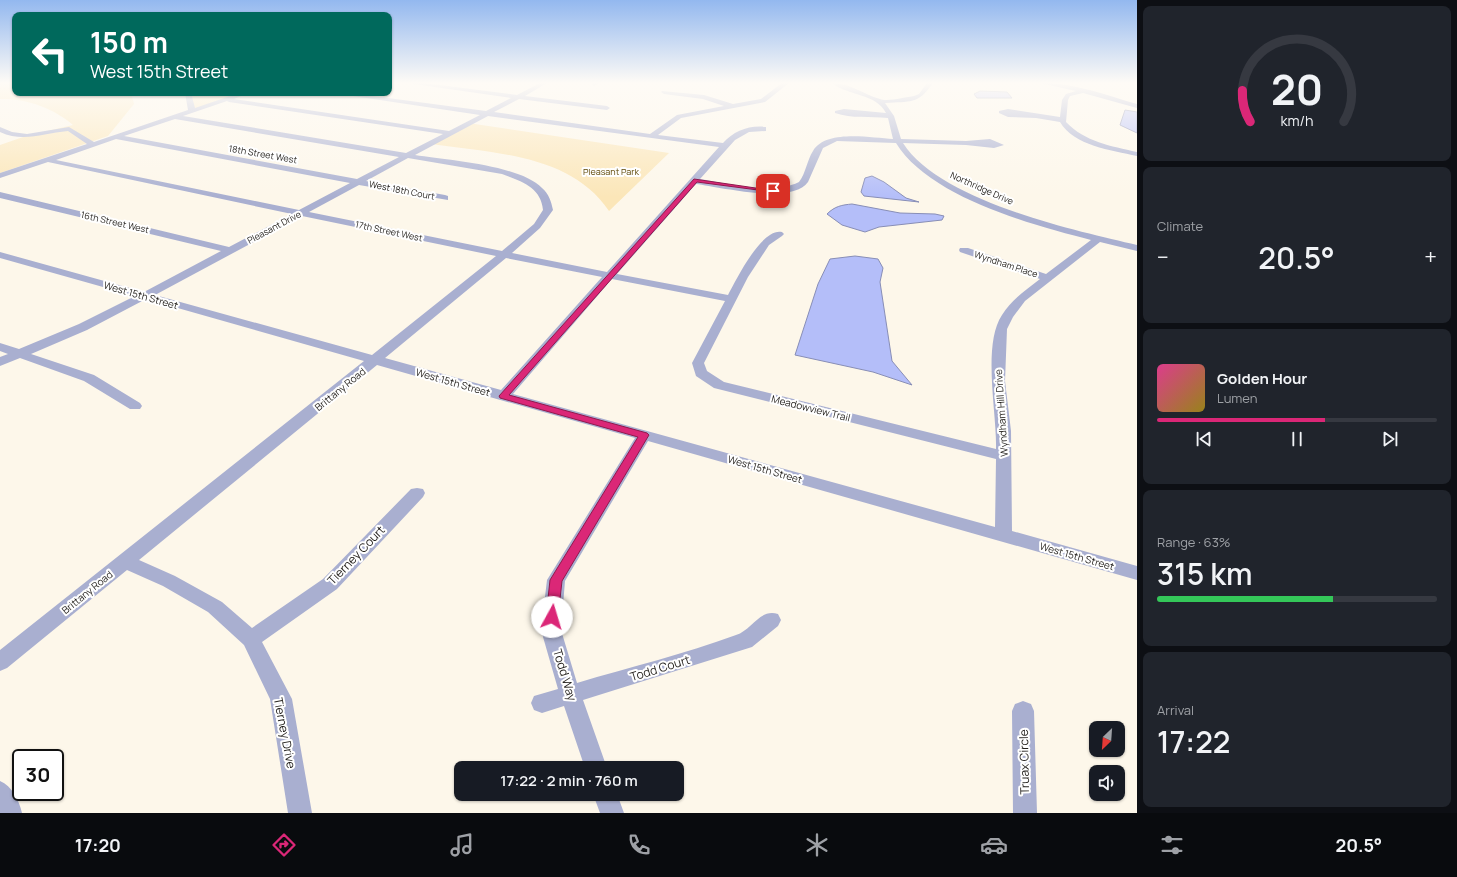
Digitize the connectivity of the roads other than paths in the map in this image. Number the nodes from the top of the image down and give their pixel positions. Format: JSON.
{"nodes":[{"id":1,"x":163,"y":121,"type":"edge"},
{"id":2,"x":199,"y":121,"type":"edge"},
{"id":3,"x":371,"y":121,"type":"edge"},
{"id":4,"x":473,"y":121,"type":"edge"},
{"id":5,"x":539,"y":121,"type":"edge"},
{"id":6,"x":672,"y":121,"type":"edge"},
{"id":7,"x":892,"y":121,"type":"edge"},
{"id":8,"x":1064,"y":121,"type":"edge"},
{"id":9,"x":764,"y":129,"type":"dead end"},
{"id":10,"x":0,"y":130,"type":"edge"},
{"id":11,"x":450,"y":133,"type":"junction"},
{"id":12,"x":651,"y":136,"type":"junction"},
{"id":13,"x":116,"y":137,"type":"junction"},
{"id":14,"x":899,"y":140,"type":"junction"},
{"id":15,"x":966,"y":143,"type":"dead end"},
{"id":16,"x":92,"y":144,"type":"junction"},
{"id":17,"x":725,"y":146,"type":"junction"},
{"id":18,"x":1137,"y":154,"type":"edge"},
{"id":19,"x":408,"y":156,"type":"junction"},
{"id":20,"x":47,"y":160,"type":"junction"},
{"id":21,"x":0,"y":176,"type":"edge"},
{"id":22,"x":696,"y":181,"type":"junction"},
{"id":23,"x":359,"y":182,"type":"junction"},
{"id":24,"x":0,"y":195,"type":"edge"},
{"id":25,"x":446,"y":198,"type":"dead end"},
{"id":26,"x":301,"y":213,"type":"junction"},
{"id":27,"x":779,"y":234,"type":"dead end"},
{"id":28,"x":1098,"y":239,"type":"junction"},
{"id":29,"x":1137,"y":248,"type":"edge"},
{"id":30,"x":230,"y":250,"type":"junction"},
{"id":31,"x":964,"y":250,"type":"dead end"},
{"id":32,"x":0,"y":255,"type":"edge"},
{"id":33,"x":504,"y":255,"type":"junction"},
{"id":34,"x":610,"y":275,"type":"junction"},
{"id":35,"x":1047,"y":278,"type":"junction"},
{"id":36,"x":144,"y":296,"type":"junction"},
{"id":37,"x":730,"y":299,"type":"junction"},
{"id":38,"x":0,"y":347,"type":"edge"},
{"id":39,"x":21,"y":354,"type":"junction"},
{"id":40,"x":375,"y":360,"type":"junction"},
{"id":41,"x":0,"y":362,"type":"edge"},
{"id":42,"x":503,"y":396,"type":"junction"},
{"id":43,"x":135,"y":406,"type":"dead end"},
{"id":44,"x":644,"y":435,"type":"junction"},
{"id":45,"x":1004,"y":456,"type":"junction"},
{"id":46,"x":417,"y":493,"type":"dead end"},
{"id":47,"x":1003,"y":535,"type":"junction"},
{"id":48,"x":125,"y":561,"type":"junction"},
{"id":49,"x":1137,"y":573,"type":"edge"},
{"id":50,"x":771,"y":620,"type":"dead end"},
{"id":51,"x":251,"y":638,"type":"junction"},
{"id":52,"x":0,"y":662,"type":"edge"},
{"id":53,"x":571,"y":696,"type":"junction"},
{"id":54,"x":542,"y":703,"type":"dead end"},
{"id":55,"x":1023,"y":711,"type":"dead end"},
{"id":56,"x":594,"y":761,"type":"edge"},
{"id":57,"x":0,"y":793,"type":"edge"},
{"id":58,"x":608,"y":801,"type":"edge"},
{"id":59,"x":10,"y":813,"type":"edge"},
{"id":60,"x":300,"y":813,"type":"edge"},
{"id":61,"x":612,"y":813,"type":"edge"},
{"id":62,"x":1025,"y":813,"type":"edge"}],
"edges":[{"from":1,"to":13,"type":"street"},
{"from":2,"to":19,"type":"street","name":"Brittany Road"},
{"from":3,"to":11,"type":"street"},
{"from":4,"to":11,"type":"street","name":"Pleasant Drive"},
{"from":5,"to":12,"type":"street"},
{"from":6,"to":12,"type":"street"},
{"from":7,"to":14,"type":"street","name":"Northridge Drive"},
{"from":8,"to":18,"type":"street"},
{"from":9,"to":17,"type":"street"},
{"from":10,"to":16,"type":"street"},
{"from":11,"to":19,"type":"street","name":"Pleasant Drive"},
{"from":12,"to":17,"type":"street"},
{"from":13,"to":16,"type":"street"},
{"from":13,"to":23,"type":"street","name":"18th Street West"},
{"from":14,"to":15,"type":"street"},
{"from":14,"to":22,"type":"street"},
{"from":14,"to":28,"type":"street","name":"Northridge Drive"},
{"from":16,"to":20,"type":"street"},
{"from":17,"to":22,"type":"street"},
{"from":19,"to":23,"type":"street","name":"Pleasant Drive"},
{"from":19,"to":33,"type":"street","name":"Brittany Road"},
{"from":20,"to":21,"type":"street"},
{"from":20,"to":26,"type":"street","name":"17th Street West"},
{"from":22,"to":34,"type":"street"},
{"from":23,"to":25,"type":"street","name":"West 18th Court"},
{"from":23,"to":26,"type":"street","name":"Pleasant Drive"},
{"from":24,"to":30,"type":"street","name":"16th Street West"},
{"from":26,"to":30,"type":"street","name":"Pleasant Drive"},
{"from":26,"to":33,"type":"street","name":"17th Street West"},
{"from":27,"to":37,"type":"street","name":"Meadowview Trail"},
{"from":28,"to":29,"type":"street","name":"Northridge Drive"},
{"from":28,"to":35,"type":"street","name":"Wyndham Hill Drive"},
{"from":30,"to":36,"type":"street","name":"Pleasant Drive"},
{"from":31,"to":35,"type":"street","name":"Wyndham Place"},
{"from":32,"to":36,"type":"street","name":"West 15th Street"},
{"from":33,"to":34,"type":"street","name":"17th Street West"},
{"from":33,"to":40,"type":"street","name":"Brittany Road"},
{"from":34,"to":37,"type":"street","name":"17th Street West"},
{"from":34,"to":42,"type":"street"},
{"from":35,"to":45,"type":"street","name":"Wyndham Hill Drive"},
{"from":36,"to":39,"type":"street","name":"Pleasant Drive"},
{"from":36,"to":40,"type":"street","name":"West 15th Street"},
{"from":37,"to":45,"type":"street","name":"Meadowview Trail"},
{"from":38,"to":39,"type":"street"},
{"from":39,"to":41,"type":"street","name":"Pleasant Drive"},
{"from":39,"to":43,"type":"street"},
{"from":40,"to":42,"type":"street","name":"West 15th Street"},
{"from":40,"to":48,"type":"street","name":"Brittany Road"},
{"from":42,"to":44,"type":"street","name":"West 15th Street"},
{"from":44,"to":47,"type":"street","name":"West 15th Street"},
{"from":44,"to":53,"type":"street","name":"Todd Way"},
{"from":45,"to":47,"type":"street","name":"Wyndham Hill Drive"},
{"from":46,"to":51,"type":"street","name":"Tierney Court"},
{"from":47,"to":49,"type":"street","name":"West 15th Street"},
{"from":48,"to":51,"type":"street","name":"Tierney Drive"},
{"from":48,"to":52,"type":"street","name":"Brittany Road"},
{"from":50,"to":53,"type":"street","name":"Todd Court"},
{"from":51,"to":60,"type":"street","name":"Tierney Drive"},
{"from":53,"to":54,"type":"street","name":"Todd Court"},
{"from":53,"to":56,"type":"street","name":"Todd Way"},
{"from":55,"to":62,"type":"street","name":"Truax Circle"},
{"from":57,"to":59,"type":"street"},
{"from":58,"to":61,"type":"street"}]}
